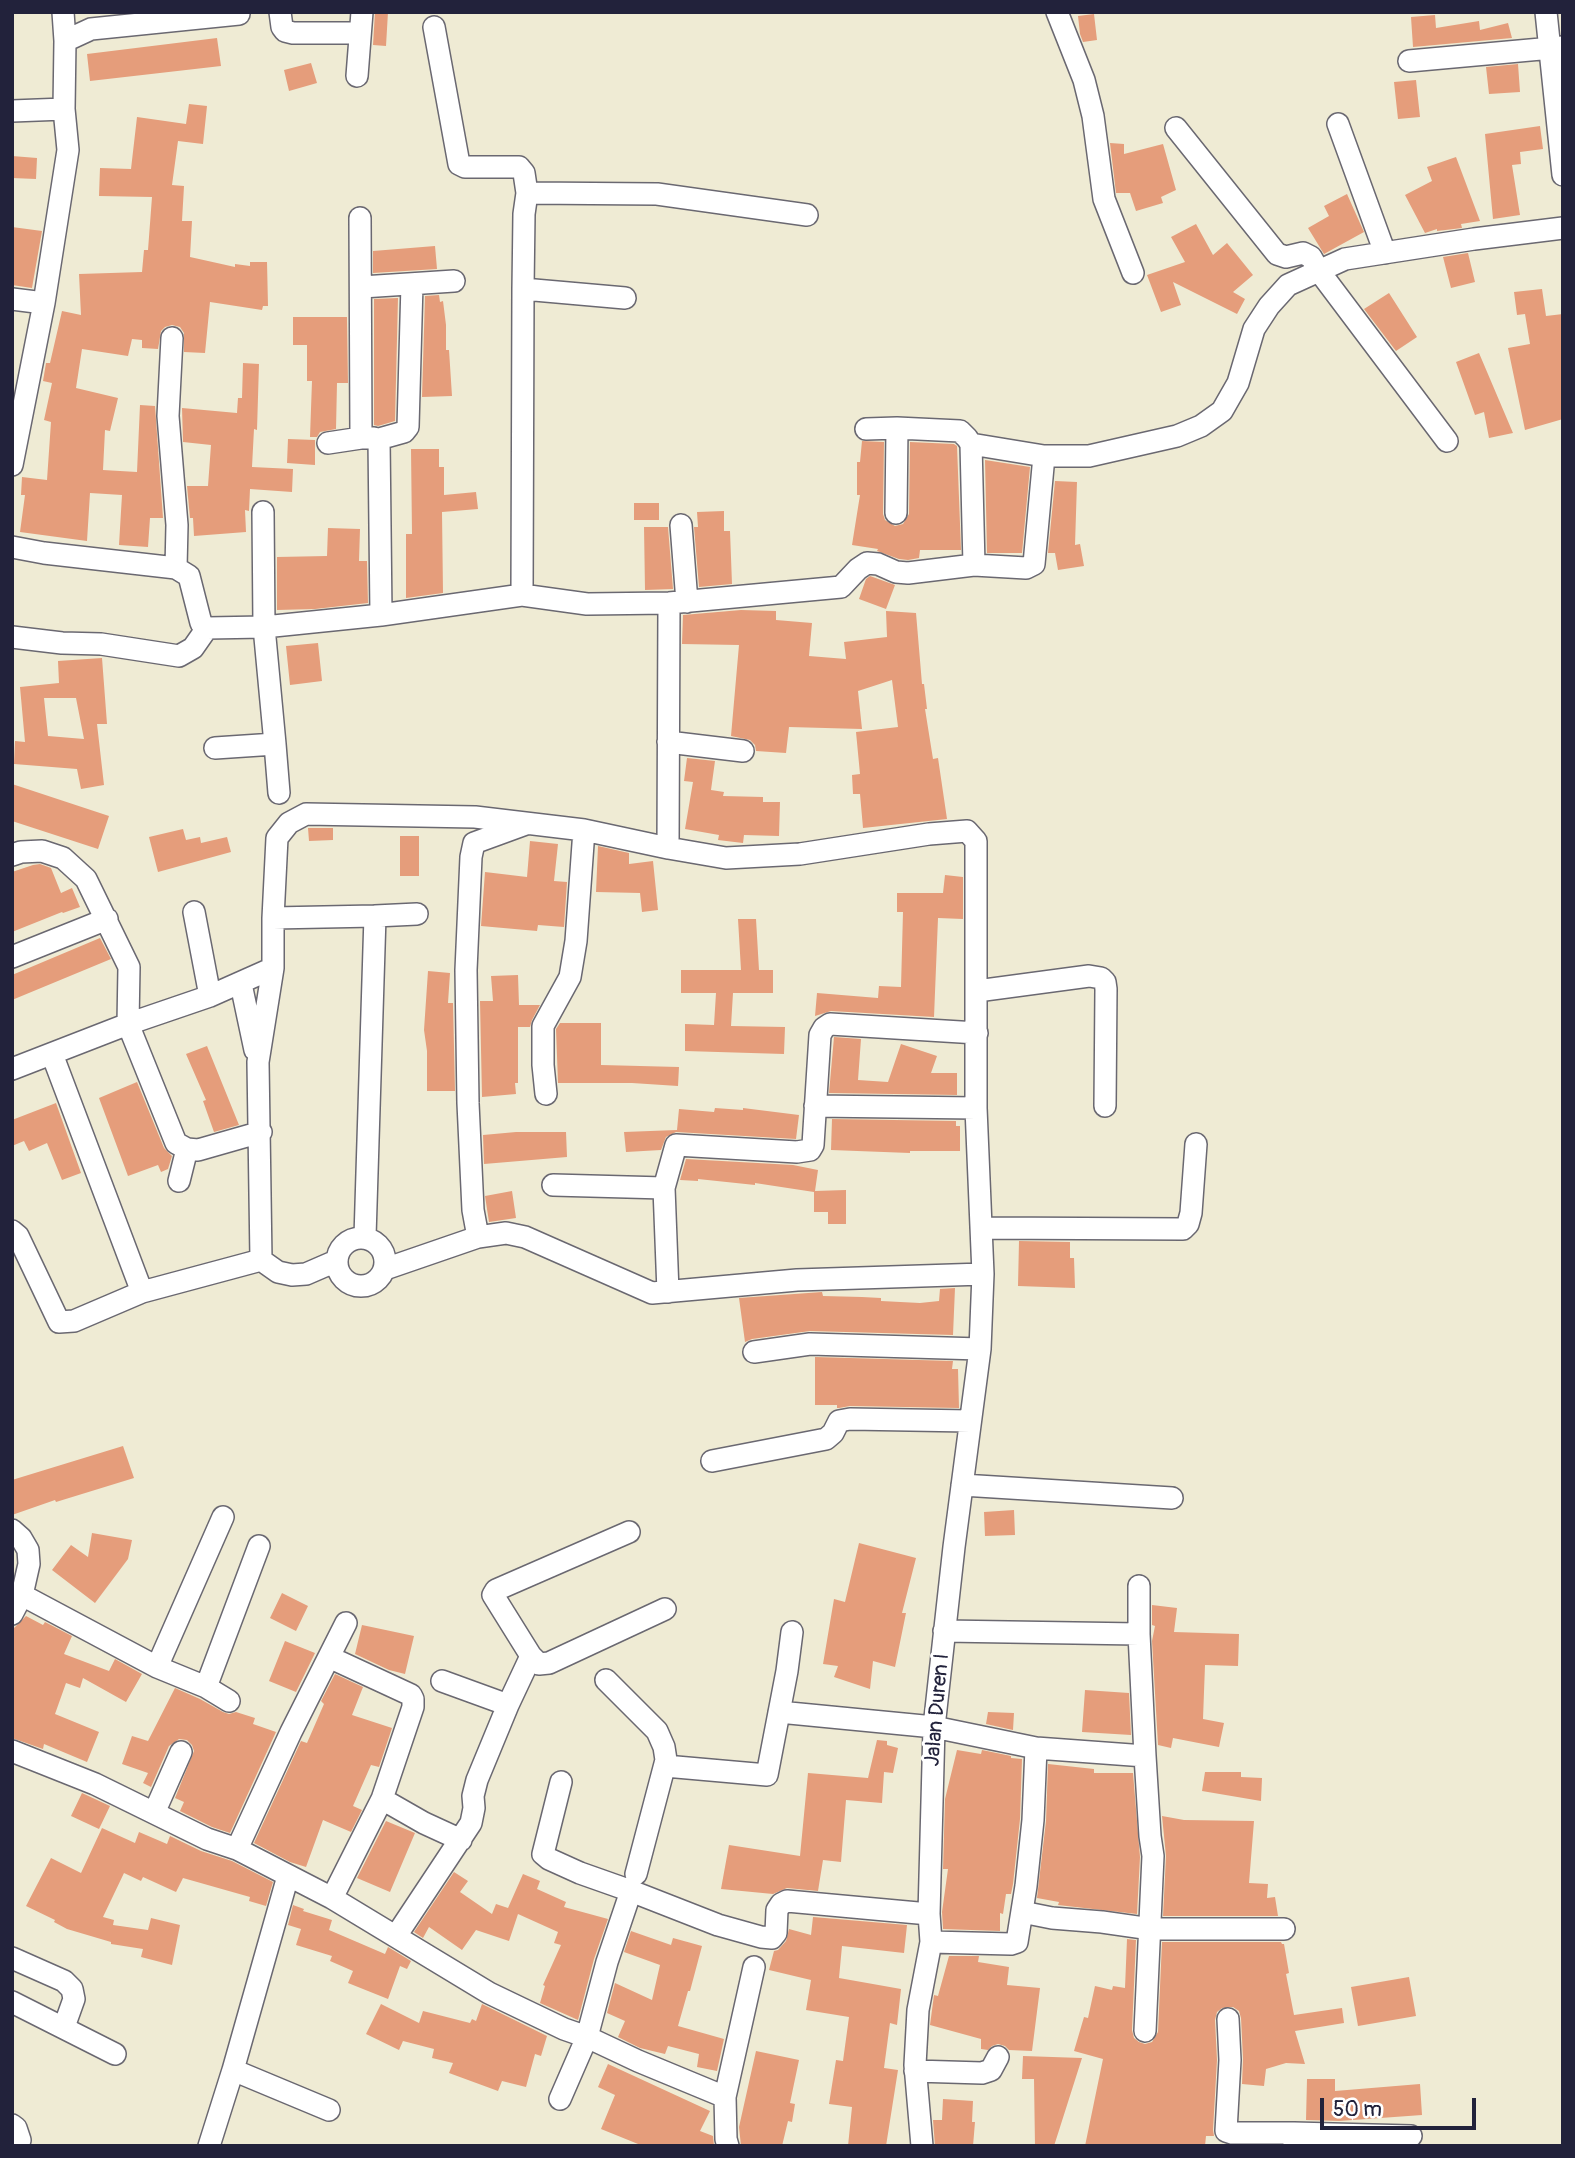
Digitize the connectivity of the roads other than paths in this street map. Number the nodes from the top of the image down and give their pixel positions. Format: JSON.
{"nodes":[{"id":1,"x":63,"y":12,"type":"edge"},
{"id":2,"x":280,"y":12,"type":"edge"},
{"id":3,"x":1056,"y":12,"type":"edge"},
{"id":4,"x":1546,"y":12,"type":"edge"},
{"id":5,"x":208,"y":14,"type":"edge"},
{"id":6,"x":239,"y":14,"type":"edge"},
{"id":7,"x":361,"y":23,"type":"edge"},
{"id":8,"x":434,"y":27,"type":"dead end"},
{"id":9,"x":65,"y":41,"type":"junction"},
{"id":10,"x":1557,"y":48,"type":"edge"},
{"id":11,"x":1409,"y":61,"type":"dead end"},
{"id":12,"x":357,"y":76,"type":"dead end"},
{"id":13,"x":64,"y":109,"type":"junction"},
{"id":14,"x":12,"y":111,"type":"edge"},
{"id":15,"x":1338,"y":124,"type":"dead end"},
{"id":16,"x":1177,"y":128,"type":"dead end"},
{"id":17,"x":1563,"y":175,"type":"edge"},
{"id":18,"x":527,"y":193,"type":"junction"},
{"id":19,"x":807,"y":215,"type":"dead end"},
{"id":20,"x":360,"y":218,"type":"dead end"},
{"id":21,"x":1563,"y":228,"type":"edge"},
{"id":22,"x":1385,"y":253,"type":"junction"},
{"id":23,"x":1319,"y":271,"type":"junction"},
{"id":24,"x":1133,"y":274,"type":"dead end"},
{"id":25,"x":454,"y":281,"type":"dead end"},
{"id":26,"x":412,"y":285,"type":"junction"},
{"id":27,"x":362,"y":286,"type":"junction"},
{"id":28,"x":523,"y":289,"type":"junction"},
{"id":29,"x":625,"y":298,"type":"dead end"},
{"id":30,"x":12,"y":299,"type":"edge"},
{"id":31,"x":44,"y":303,"type":"junction"},
{"id":32,"x":172,"y":338,"type":"dead end"},
{"id":33,"x":897,"y":428,"type":"junction"},
{"id":34,"x":866,"y":429,"type":"dead end"},
{"id":35,"x":370,"y":438,"type":"junction"},
{"id":36,"x":1447,"y":441,"type":"dead end"},
{"id":37,"x":328,"y":443,"type":"dead end"},
{"id":38,"x":971,"y":444,"type":"junction"},
{"id":39,"x":1044,"y":456,"type":"junction"},
{"id":40,"x":12,"y":465,"type":"edge"},
{"id":41,"x":263,"y":512,"type":"dead end"},
{"id":42,"x":896,"y":513,"type":"dead end"},
{"id":43,"x":681,"y":525,"type":"dead end"},
{"id":44,"x":12,"y":547,"type":"edge"},
{"id":45,"x":974,"y":565,"type":"junction"},
{"id":46,"x":176,"y":568,"type":"junction"},
{"id":47,"x":522,"y":595,"type":"junction"},
{"id":48,"x":678,"y":602,"type":"junction"},
{"id":49,"x":382,"y":615,"type":"junction"},
{"id":50,"x":264,"y":627,"type":"junction"},
{"id":51,"x":207,"y":628,"type":"junction"},
{"id":52,"x":12,"y":637,"type":"edge"},
{"id":53,"x":668,"y":742,"type":"junction"},
{"id":54,"x":275,"y":744,"type":"junction"},
{"id":55,"x":215,"y":748,"type":"dead end"},
{"id":56,"x":743,"y":751,"type":"dead end"},
{"id":57,"x":279,"y":793,"type":"dead end"},
{"id":58,"x":528,"y":823,"type":"junction"},
{"id":59,"x":584,"y":830,"type":"junction"},
{"id":60,"x":668,"y":848,"type":"junction"},
{"id":61,"x":12,"y":855,"type":"edge"},
{"id":62,"x":194,"y":912,"type":"dead end"},
{"id":63,"x":417,"y":915,"type":"dead end"},
{"id":64,"x":375,"y":916,"type":"junction"},
{"id":65,"x":273,"y":918,"type":"junction"},
{"id":66,"x":107,"y":919,"type":"junction"},
{"id":67,"x":12,"y":957,"type":"edge"},
{"id":68,"x":273,"y":968,"type":"junction"},
{"id":69,"x":241,"y":984,"type":"junction"},
{"id":70,"x":977,"y":991,"type":"junction"},
{"id":71,"x":210,"y":996,"type":"junction"},
{"id":72,"x":128,"y":1024,"type":"junction"},
{"id":73,"x":977,"y":1032,"type":"junction"},
{"id":74,"x":51,"y":1054,"type":"junction"},
{"id":75,"x":258,"y":1062,"type":"junction"},
{"id":76,"x":12,"y":1069,"type":"edge"},
{"id":77,"x":546,"y":1094,"type":"dead end"},
{"id":78,"x":815,"y":1106,"type":"junction"},
{"id":79,"x":1105,"y":1106,"type":"dead end"},
{"id":80,"x":976,"y":1108,"type":"junction"},
{"id":81,"x":261,"y":1132,"type":"junction"},
{"id":82,"x":1196,"y":1144,"type":"dead end"},
{"id":83,"x":187,"y":1149,"type":"junction"},
{"id":84,"x":179,"y":1181,"type":"dead end"},
{"id":85,"x":553,"y":1185,"type":"dead end"},
{"id":86,"x":664,"y":1188,"type":"junction"},
{"id":87,"x":982,"y":1228,"type":"junction"},
{"id":88,"x":12,"y":1231,"type":"edge"},
{"id":89,"x":365,"y":1237,"type":"junction"},
{"id":90,"x":478,"y":1237,"type":"junction"},
{"id":91,"x":261,"y":1260,"type":"junction"},
{"id":92,"x":336,"y":1261,"type":"junction"},
{"id":93,"x":385,"y":1269,"type":"junction"},
{"id":94,"x":983,"y":1274,"type":"junction"},
{"id":95,"x":142,"y":1292,"type":"junction"},
{"id":96,"x":668,"y":1292,"type":"junction"},
{"id":97,"x":980,"y":1349,"type":"junction"},
{"id":98,"x":754,"y":1352,"type":"dead end"},
{"id":99,"x":970,"y":1421,"type":"junction"},
{"id":100,"x":712,"y":1461,"type":"dead end"},
{"id":101,"x":962,"y":1485,"type":"junction"},
{"id":102,"x":1172,"y":1498,"type":"dead end"},
{"id":103,"x":223,"y":1517,"type":"dead end"},
{"id":104,"x":12,"y":1530,"type":"edge"},
{"id":105,"x":629,"y":1532,"type":"dead end"},
{"id":106,"x":259,"y":1546,"type":"dead end"},
{"id":107,"x":1139,"y":1586,"type":"dead end"},
{"id":108,"x":17,"y":1605,"type":"edge"},
{"id":109,"x":665,"y":1609,"type":"dead end"},
{"id":110,"x":346,"y":1623,"type":"dead end"},
{"id":111,"x":944,"y":1631,"type":"junction"},
{"id":112,"x":792,"y":1632,"type":"dead end"},
{"id":113,"x":1139,"y":1634,"type":"junction"},
{"id":114,"x":531,"y":1656,"type":"junction"},
{"id":115,"x":329,"y":1657,"type":"junction"},
{"id":116,"x":157,"y":1667,"type":"junction"},
{"id":117,"x":606,"y":1680,"type":"dead end"},
{"id":118,"x":442,"y":1681,"type":"dead end"},
{"id":119,"x":206,"y":1687,"type":"junction"},
{"id":120,"x":229,"y":1701,"type":"dead end"},
{"id":121,"x":508,"y":1705,"type":"junction"},
{"id":122,"x":779,"y":1712,"type":"junction"},
{"id":123,"x":934,"y":1727,"type":"junction"},
{"id":124,"x":1036,"y":1748,"type":"junction"},
{"id":125,"x":12,"y":1751,"type":"edge"},
{"id":126,"x":181,"y":1752,"type":"dead end"},
{"id":127,"x":1144,"y":1756,"type":"junction"},
{"id":128,"x":665,"y":1766,"type":"junction"},
{"id":129,"x":561,"y":1782,"type":"dead end"},
{"id":130,"x":383,"y":1800,"type":"junction"},
{"id":131,"x":154,"y":1813,"type":"junction"},
{"id":132,"x":461,"y":1840,"type":"junction"},
{"id":133,"x":237,"y":1849,"type":"junction"},
{"id":134,"x":288,"y":1876,"type":"junction"},
{"id":135,"x":634,"y":1882,"type":"junction"},
{"id":136,"x":332,"y":1898,"type":"junction"},
{"id":137,"x":1022,"y":1912,"type":"junction"},
{"id":138,"x":929,"y":1914,"type":"junction"},
{"id":139,"x":1151,"y":1929,"type":"junction"},
{"id":140,"x":1284,"y":1929,"type":"dead end"},
{"id":141,"x":396,"y":1936,"type":"junction"},
{"id":142,"x":931,"y":1942,"type":"junction"},
{"id":143,"x":12,"y":1958,"type":"edge"},
{"id":144,"x":754,"y":1967,"type":"dead end"},
{"id":145,"x":12,"y":2002,"type":"edge"},
{"id":146,"x":1228,"y":2019,"type":"dead end"},
{"id":147,"x":64,"y":2027,"type":"junction"},
{"id":148,"x":1145,"y":2031,"type":"dead end"},
{"id":149,"x":587,"y":2037,"type":"junction"},
{"id":150,"x":115,"y":2054,"type":"dead end"},
{"id":151,"x":998,"y":2057,"type":"dead end"},
{"id":152,"x":233,"y":2070,"type":"junction"},
{"id":153,"x":915,"y":2071,"type":"junction"},
{"id":154,"x":725,"y":2097,"type":"junction"},
{"id":155,"x":560,"y":2099,"type":"dead end"},
{"id":156,"x":329,"y":2110,"type":"dead end"},
{"id":157,"x":12,"y":2125,"type":"edge"},
{"id":158,"x":1411,"y":2136,"type":"dead end"},
{"id":159,"x":1294,"y":2139,"type":"edge"},
{"id":160,"x":18,"y":2146,"type":"edge"},
{"id":161,"x":209,"y":2146,"type":"edge"},
{"id":162,"x":728,"y":2146,"type":"edge"},
{"id":163,"x":922,"y":2146,"type":"edge"}],
"edges":[{"from":1,"to":9,"type":"street"},
{"from":2,"to":7,"type":"street"},
{"from":3,"to":24,"type":"street"},
{"from":4,"to":10,"type":"street"},
{"from":5,"to":6,"type":"street"},
{"from":5,"to":9,"type":"street"},
{"from":7,"to":12,"type":"street"},
{"from":8,"to":18,"type":"street"},
{"from":9,"to":13,"type":"street"},
{"from":10,"to":11,"type":"street"},
{"from":10,"to":17,"type":"street"},
{"from":13,"to":14,"type":"street"},
{"from":13,"to":31,"type":"street"},
{"from":15,"to":22,"type":"street"},
{"from":16,"to":23,"type":"street"},
{"from":18,"to":19,"type":"street"},
{"from":18,"to":28,"type":"street"},
{"from":20,"to":27,"type":"street"},
{"from":21,"to":22,"type":"street"},
{"from":22,"to":23,"type":"street"},
{"from":23,"to":36,"type":"street"},
{"from":23,"to":39,"type":"street"},
{"from":25,"to":26,"type":"street"},
{"from":26,"to":27,"type":"street"},
{"from":26,"to":35,"type":"street"},
{"from":27,"to":35,"type":"street"},
{"from":28,"to":29,"type":"street"},
{"from":28,"to":47,"type":"street"},
{"from":30,"to":31,"type":"street"},
{"from":31,"to":40,"type":"street"},
{"from":32,"to":46,"type":"street"},
{"from":33,"to":34,"type":"street"},
{"from":33,"to":38,"type":"street"},
{"from":33,"to":42,"type":"street"},
{"from":35,"to":37,"type":"street"},
{"from":35,"to":49,"type":"street"},
{"from":38,"to":39,"type":"street"},
{"from":38,"to":45,"type":"street"},
{"from":39,"to":45,"type":"street"},
{"from":41,"to":50,"type":"street"},
{"from":43,"to":48,"type":"street"},
{"from":44,"to":46,"type":"street"},
{"from":45,"to":48,"type":"street"},
{"from":46,"to":51,"type":"street"},
{"from":47,"to":48,"type":"street"},
{"from":47,"to":49,"type":"street"},
{"from":48,"to":53,"type":"street"},
{"from":49,"to":50,"type":"street"},
{"from":50,"to":51,"type":"street"},
{"from":50,"to":54,"type":"street"},
{"from":51,"to":52,"type":"street"},
{"from":53,"to":56,"type":"street"},
{"from":53,"to":60,"type":"street"},
{"from":54,"to":55,"type":"street"},
{"from":54,"to":57,"type":"street"},
{"from":58,"to":59,"type":"street"},
{"from":58,"to":65,"type":"street"},
{"from":58,"to":90,"type":"street"},
{"from":59,"to":60,"type":"street"},
{"from":59,"to":77,"type":"street"},
{"from":60,"to":70,"type":"street","name":"Jalan Duren I"},
{"from":61,"to":66,"type":"street"},
{"from":62,"to":71,"type":"street"},
{"from":63,"to":64,"type":"street"},
{"from":64,"to":65,"type":"street"},
{"from":64,"to":89,"type":"street"},
{"from":65,"to":68,"type":"street"},
{"from":66,"to":67,"type":"street"},
{"from":66,"to":72,"type":"street"},
{"from":68,"to":69,"type":"street"},
{"from":68,"to":75,"type":"street"},
{"from":69,"to":71,"type":"street"},
{"from":69,"to":75,"type":"street"},
{"from":70,"to":73,"type":"street","name":"Jalan Duren I"},
{"from":70,"to":79,"type":"street"},
{"from":71,"to":72,"type":"street"},
{"from":72,"to":74,"type":"street"},
{"from":72,"to":83,"type":"street"},
{"from":73,"to":78,"type":"street"},
{"from":73,"to":80,"type":"street","name":"Jalan Duren I"},
{"from":74,"to":76,"type":"street"},
{"from":74,"to":95,"type":"street"},
{"from":75,"to":81,"type":"street"},
{"from":78,"to":80,"type":"street"},
{"from":78,"to":86,"type":"street"},
{"from":80,"to":87,"type":"street","name":"Jalan Duren I"},
{"from":81,"to":83,"type":"street"},
{"from":81,"to":91,"type":"street"},
{"from":82,"to":87,"type":"street"},
{"from":83,"to":84,"type":"street"},
{"from":85,"to":86,"type":"street"},
{"from":86,"to":96,"type":"street"},
{"from":87,"to":94,"type":"street","name":"Jalan Duren I"},
{"from":88,"to":95,"type":"street"},
{"from":89,"to":92,"type":"street"},
{"from":89,"to":93,"type":"street"},
{"from":90,"to":93,"type":"street"},
{"from":90,"to":96,"type":"street"},
{"from":91,"to":92,"type":"street"},
{"from":91,"to":95,"type":"street"},
{"from":92,"to":93,"type":"street"},
{"from":94,"to":96,"type":"street"},
{"from":94,"to":97,"type":"street","name":"Jalan Duren I"},
{"from":97,"to":98,"type":"street"},
{"from":97,"to":99,"type":"street","name":"Jalan Duren I"},
{"from":99,"to":100,"type":"street"},
{"from":99,"to":101,"type":"street","name":"Jalan Duren I"},
{"from":101,"to":102,"type":"street"},
{"from":101,"to":111,"type":"street","name":"Jalan Duren I"},
{"from":103,"to":116,"type":"street"},
{"from":104,"to":108,"type":"street"},
{"from":105,"to":114,"type":"street"},
{"from":106,"to":119,"type":"street"},
{"from":107,"to":113,"type":"street"},
{"from":108,"to":116,"type":"street"},
{"from":109,"to":114,"type":"street"},
{"from":110,"to":115,"type":"street"},
{"from":111,"to":113,"type":"street"},
{"from":111,"to":123,"type":"street","name":"Jalan Duren I"},
{"from":112,"to":122,"type":"street"},
{"from":113,"to":127,"type":"street"},
{"from":114,"to":121,"type":"street"},
{"from":115,"to":130,"type":"street"},
{"from":115,"to":133,"type":"street"},
{"from":116,"to":119,"type":"street"},
{"from":117,"to":128,"type":"street"},
{"from":118,"to":121,"type":"street"},
{"from":119,"to":120,"type":"street"},
{"from":121,"to":132,"type":"street"},
{"from":122,"to":123,"type":"street"},
{"from":122,"to":128,"type":"street"},
{"from":123,"to":124,"type":"street"},
{"from":123,"to":138,"type":"street","name":"Jalan Duren I"},
{"from":124,"to":127,"type":"street"},
{"from":124,"to":137,"type":"street"},
{"from":125,"to":131,"type":"street"},
{"from":126,"to":131,"type":"street"},
{"from":127,"to":139,"type":"street"},
{"from":128,"to":135,"type":"street"},
{"from":129,"to":135,"type":"street"},
{"from":130,"to":132,"type":"street"},
{"from":130,"to":136,"type":"street"},
{"from":131,"to":133,"type":"street"},
{"from":132,"to":141,"type":"street"},
{"from":133,"to":134,"type":"street"},
{"from":134,"to":136,"type":"street"},
{"from":134,"to":152,"type":"street"},
{"from":135,"to":138,"type":"street"},
{"from":135,"to":149,"type":"street"},
{"from":136,"to":141,"type":"street"},
{"from":137,"to":139,"type":"street"},
{"from":137,"to":142,"type":"street"},
{"from":138,"to":142,"type":"street","name":"Jalan Duren I"},
{"from":139,"to":140,"type":"street"},
{"from":139,"to":148,"type":"street"},
{"from":141,"to":149,"type":"street"},
{"from":142,"to":153,"type":"street","name":"Jalan Duren I"},
{"from":143,"to":147,"type":"street"},
{"from":144,"to":154,"type":"street"},
{"from":145,"to":147,"type":"street"},
{"from":146,"to":159,"type":"street"},
{"from":147,"to":150,"type":"street"},
{"from":149,"to":154,"type":"street"},
{"from":149,"to":155,"type":"street"},
{"from":151,"to":153,"type":"street"},
{"from":152,"to":156,"type":"street"},
{"from":152,"to":161,"type":"street"},
{"from":153,"to":163,"type":"street","name":"Jalan Duren I"},
{"from":154,"to":162,"type":"street"},
{"from":157,"to":160,"type":"street"},
{"from":158,"to":159,"type":"street"}]}
